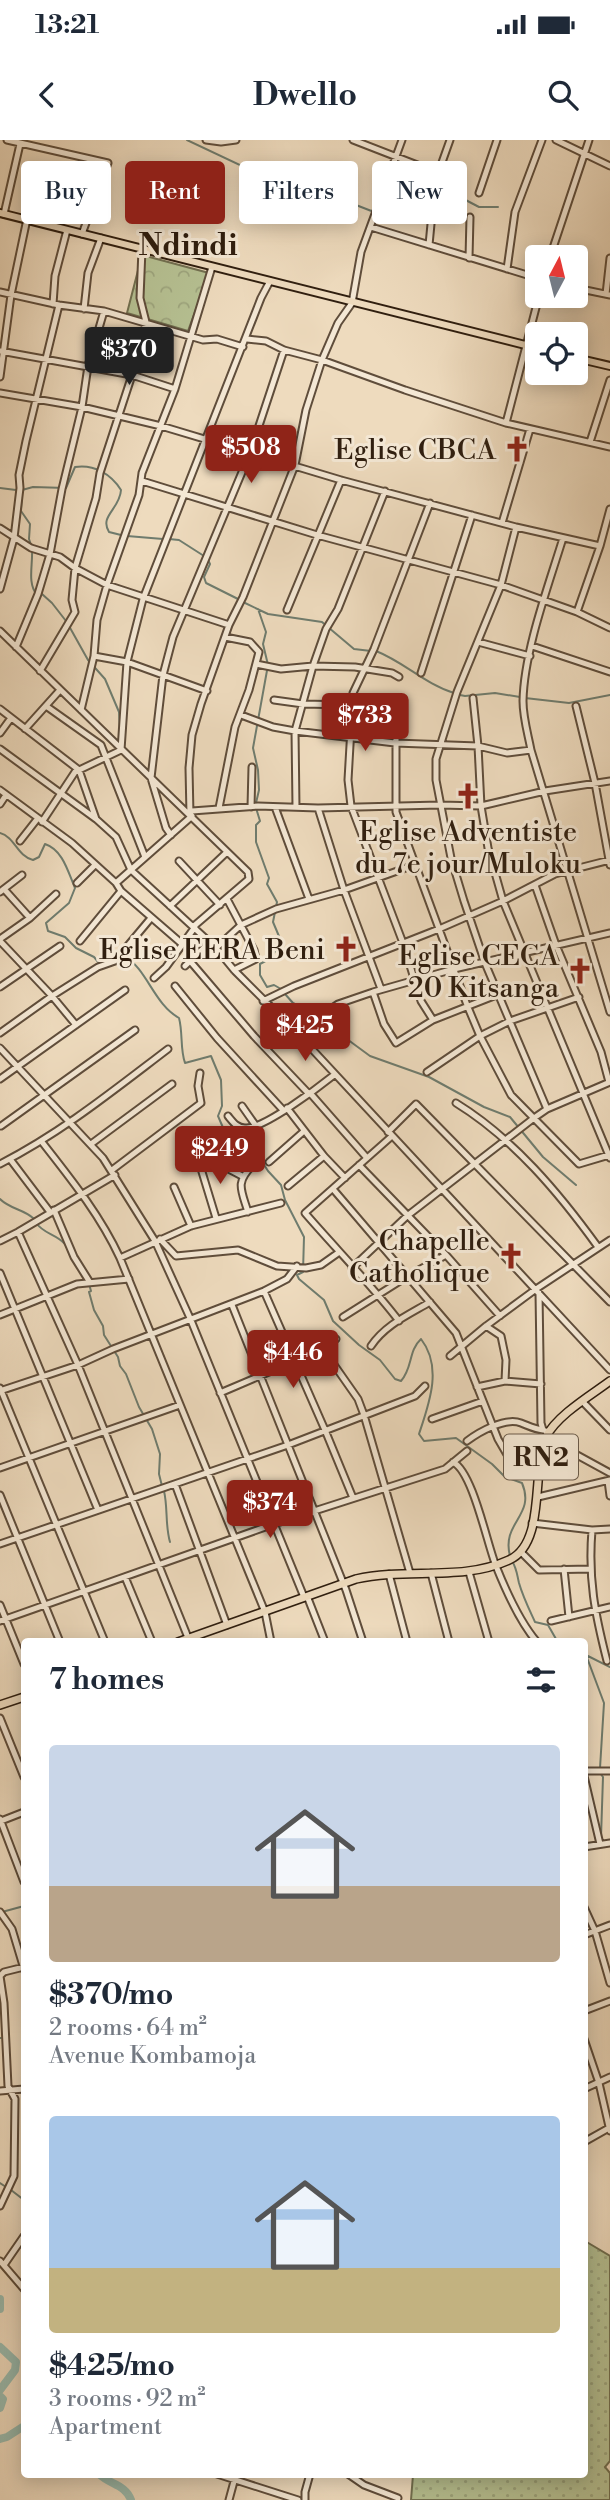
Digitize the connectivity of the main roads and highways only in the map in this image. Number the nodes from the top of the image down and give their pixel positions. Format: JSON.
{"nodes":[{"id":1,"x":2,"y":214,"type":"edge"},
{"id":2,"x":525,"y":346,"type":"edge"},
{"id":3,"x":588,"y":361,"type":"edge"},
{"id":4,"x":610,"y":366,"type":"edge"},
{"id":5,"x":610,"y":1381,"type":"edge"},
{"id":6,"x":194,"y":1638,"type":"edge"},
{"id":7,"x":21,"y":1698,"type":"edge"},
{"id":8,"x":0,"y":1705,"type":"edge"}],
"edges":[{"from":1,"to":2,"type":"main road"},
{"from":3,"to":4,"type":"main road"},
{"from":5,"to":6,"type":"highway","number":"RN2"},
{"from":7,"to":8,"type":"highway"}]}
